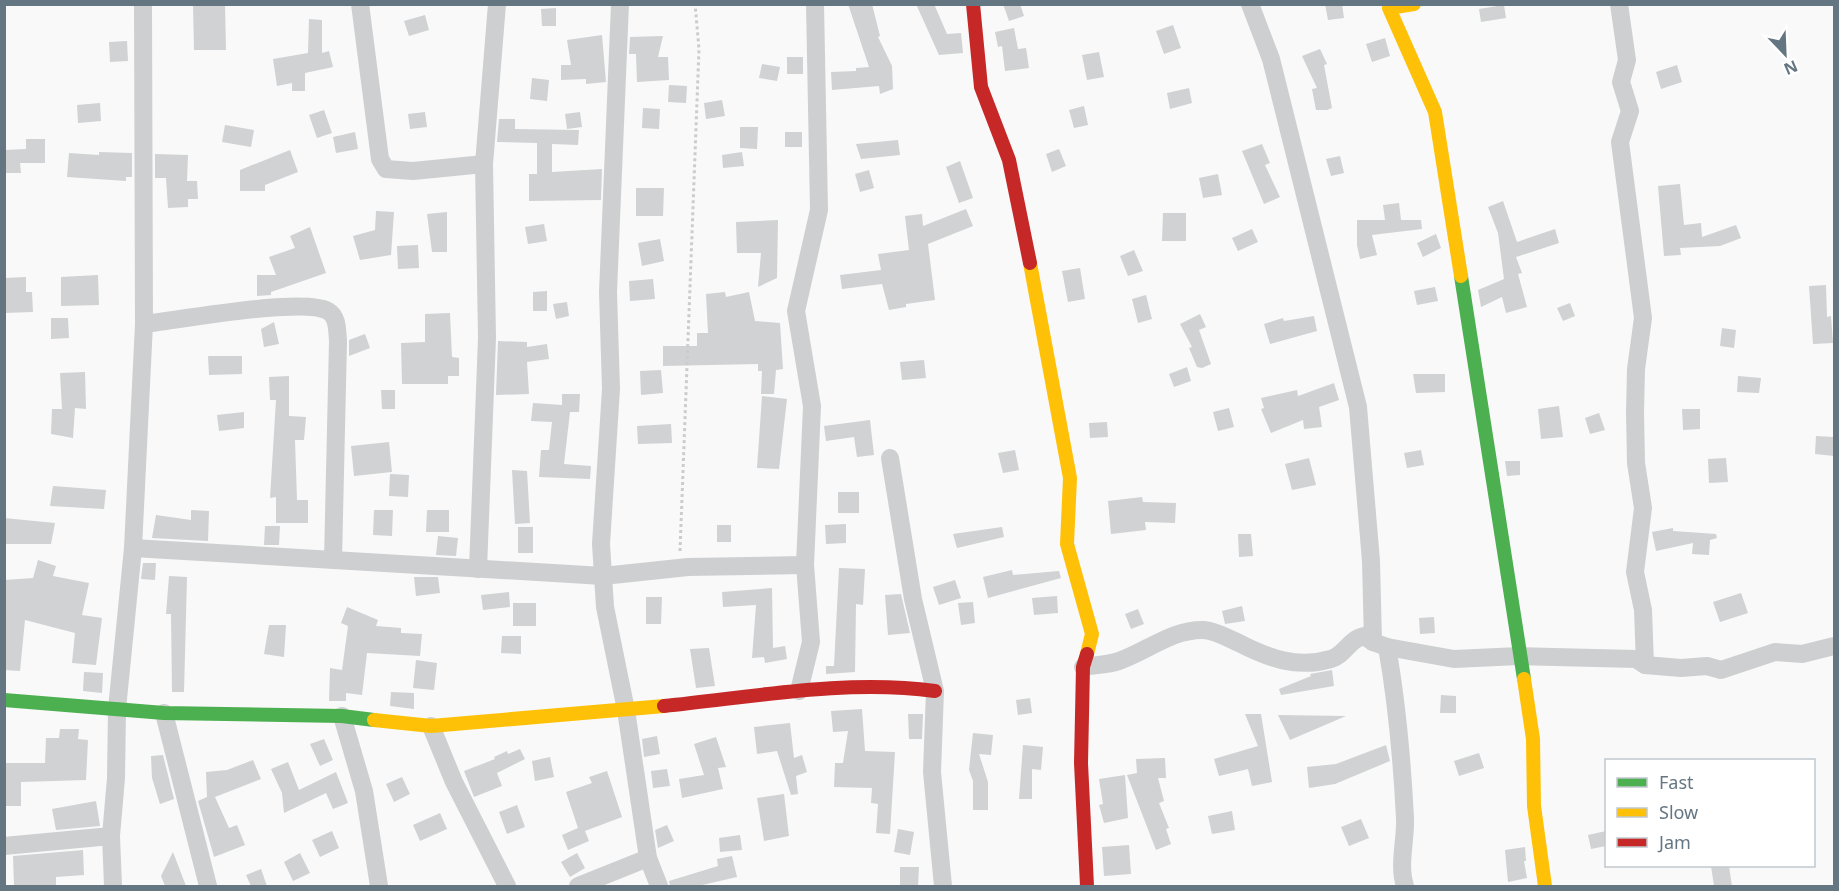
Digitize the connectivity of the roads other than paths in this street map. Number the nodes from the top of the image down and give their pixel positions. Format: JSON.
{"nodes":[{"id":1,"x":143,"y":4,"type":"edge"},
{"id":2,"x":360,"y":4,"type":"edge"},
{"id":3,"x":497,"y":4,"type":"edge"},
{"id":4,"x":620,"y":4,"type":"edge"},
{"id":5,"x":815,"y":4,"type":"edge"},
{"id":6,"x":973,"y":4,"type":"edge"},
{"id":7,"x":1250,"y":4,"type":"edge"},
{"id":8,"x":1414,"y":4,"type":"edge"},
{"id":9,"x":1619,"y":4,"type":"edge"},
{"id":10,"x":484,"y":164,"type":"junction"},
{"id":11,"x":144,"y":324,"type":"junction"},
{"id":12,"x":890,"y":458,"type":"dead end"},
{"id":13,"x":133,"y":548,"type":"junction"},
{"id":14,"x":333,"y":560,"type":"junction"},
{"id":15,"x":805,"y":565,"type":"junction"},
{"id":16,"x":478,"y":568,"type":"junction"},
{"id":17,"x":603,"y":576,"type":"junction"},
{"id":18,"x":1380,"y":645,"type":"junction"},
{"id":19,"x":1834,"y":646,"type":"edge"},
{"id":20,"x":1519,"y":656,"type":"junction"},
{"id":21,"x":1645,"y":664,"type":"junction"},
{"id":22,"x":1083,"y":667,"type":"junction"},
{"id":23,"x":799,"y":691,"type":"junction"},
{"id":24,"x":935,"y":691,"type":"junction"},
{"id":25,"x":4,"y":700,"type":"edge"},
{"id":26,"x":117,"y":709,"type":"junction"},
{"id":27,"x":626,"y":710,"type":"junction"},
{"id":28,"x":164,"y":713,"type":"junction"},
{"id":29,"x":342,"y":716,"type":"junction"},
{"id":30,"x":432,"y":726,"type":"junction"},
{"id":31,"x":111,"y":836,"type":"junction"},
{"id":32,"x":4,"y":846,"type":"edge"},
{"id":33,"x":648,"y":858,"type":"junction"},
{"id":34,"x":112,"y":886,"type":"edge"},
{"id":35,"x":208,"y":886,"type":"edge"},
{"id":36,"x":379,"y":886,"type":"edge"},
{"id":37,"x":507,"y":886,"type":"edge"},
{"id":38,"x":578,"y":886,"type":"edge"},
{"id":39,"x":659,"y":886,"type":"edge"},
{"id":40,"x":942,"y":886,"type":"edge"},
{"id":41,"x":1087,"y":886,"type":"edge"},
{"id":42,"x":1405,"y":886,"type":"edge"},
{"id":43,"x":1545,"y":886,"type":"edge"}],
"edges":[{"from":1,"to":11,"type":"street"},
{"from":2,"to":10,"type":"street"},
{"from":3,"to":10,"type":"street"},
{"from":4,"to":17,"type":"street"},
{"from":5,"to":15,"type":"street"},
{"from":6,"to":22,"type":"street"},
{"from":7,"to":18,"type":"street"},
{"from":8,"to":20,"type":"street"},
{"from":9,"to":21,"type":"street"},
{"from":10,"to":16,"type":"street"},
{"from":11,"to":13,"type":"street"},
{"from":11,"to":14,"type":"street"},
{"from":12,"to":24,"type":"street"},
{"from":13,"to":14,"type":"street"},
{"from":13,"to":26,"type":"street"},
{"from":14,"to":16,"type":"street"},
{"from":15,"to":17,"type":"street"},
{"from":15,"to":23,"type":"street"},
{"from":16,"to":17,"type":"street"},
{"from":17,"to":27,"type":"street"},
{"from":18,"to":20,"type":"street"},
{"from":18,"to":22,"type":"street"},
{"from":18,"to":42,"type":"street"},
{"from":19,"to":21,"type":"street"},
{"from":20,"to":21,"type":"street"},
{"from":20,"to":43,"type":"street"},
{"from":22,"to":41,"type":"street"},
{"from":23,"to":24,"type":"street"},
{"from":23,"to":27,"type":"street"},
{"from":24,"to":40,"type":"street"},
{"from":25,"to":26,"type":"street"},
{"from":26,"to":28,"type":"street"},
{"from":26,"to":31,"type":"street"},
{"from":27,"to":30,"type":"street"},
{"from":27,"to":33,"type":"street"},
{"from":28,"to":29,"type":"street"},
{"from":28,"to":35,"type":"street"},
{"from":29,"to":30,"type":"street"},
{"from":29,"to":36,"type":"street"},
{"from":30,"to":37,"type":"street"},
{"from":31,"to":32,"type":"street"},
{"from":31,"to":34,"type":"street"},
{"from":33,"to":38,"type":"street"},
{"from":33,"to":39,"type":"street"}]}
